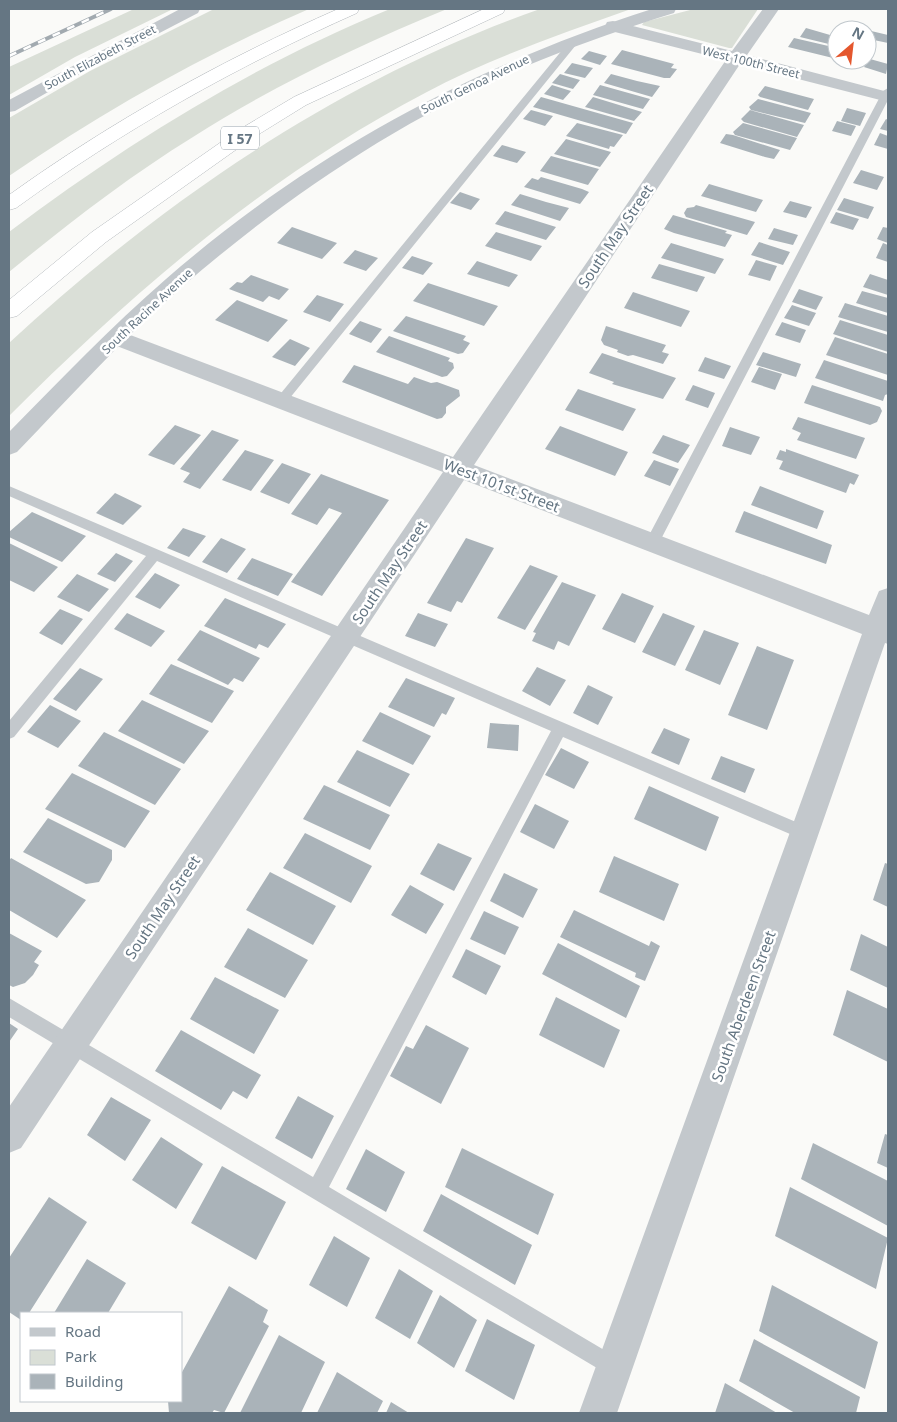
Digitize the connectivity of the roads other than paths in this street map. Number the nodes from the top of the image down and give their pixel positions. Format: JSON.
{"nodes":[{"id":1,"x":192,"y":9,"type":"edge"},
{"id":2,"x":351,"y":9,"type":"edge"},
{"id":3,"x":497,"y":9,"type":"edge"},
{"id":4,"x":668,"y":9,"type":"edge"},
{"id":5,"x":771,"y":9,"type":"edge"},
{"id":6,"x":613,"y":26,"type":"junction"},
{"id":7,"x":575,"y":40,"type":"junction"},
{"id":8,"x":736,"y":57,"type":"junction"},
{"id":9,"x":887,"y":95,"type":"edge"},
{"id":10,"x":9,"y":107,"type":"edge"},
{"id":11,"x":296,"y":188,"type":"joint"},
{"id":12,"x":9,"y":204,"type":"edge"},
{"id":13,"x":9,"y":311,"type":"edge"},
{"id":14,"x":117,"y":338,"type":"junction"},
{"id":15,"x":281,"y":401,"type":"junction"},
{"id":16,"x":9,"y":446,"type":"edge"},
{"id":17,"x":458,"y":468,"type":"junction"},
{"id":18,"x":9,"y":491,"type":"edge"},
{"id":19,"x":652,"y":543,"type":"junction"},
{"id":20,"x":155,"y":554,"type":"junction"},
{"id":21,"x":888,"y":598,"type":"edge"},
{"id":22,"x":883,"y":631,"type":"edge"},
{"id":23,"x":346,"y":635,"type":"junction"},
{"id":24,"x":560,"y":728,"type":"junction"},
{"id":25,"x":9,"y":732,"type":"edge"},
{"id":26,"x":804,"y":833,"type":"junction"},
{"id":27,"x":9,"y":1007,"type":"edge"},
{"id":28,"x":70,"y":1044,"type":"junction"},
{"id":29,"x":9,"y":1136,"type":"edge"},
{"id":30,"x":317,"y":1190,"type":"junction"},
{"id":31,"x":614,"y":1367,"type":"junction"},
{"id":32,"x":598,"y":1413,"type":"edge"}],
"edges":[{"from":1,"to":10,"type":"street","name":"South Elizabeth Street"},
{"from":2,"to":12,"type":"highway"},
{"from":3,"to":13,"type":"highway","number":"I 57"},
{"from":4,"to":6,"type":"street","name":"South Genoa Avenue"},
{"from":5,"to":8,"type":"street","name":"South May Street"},
{"from":6,"to":7,"type":"street","name":"South Genoa Avenue"},
{"from":6,"to":8,"type":"street","name":"West 100th Street"},
{"from":7,"to":11,"type":"street","name":"South Genoa Avenue"},
{"from":7,"to":15,"type":"lane"},
{"from":8,"to":9,"type":"street","name":"West 100th Street"},
{"from":8,"to":17,"type":"street","name":"South May Street"},
{"from":9,"to":19,"type":"lane"},
{"from":11,"to":14,"type":"street","name":"South Racine Avenue"},
{"from":14,"to":15,"type":"street","name":"West 101st Street"},
{"from":14,"to":16,"type":"street","name":"South Racine Avenue"},
{"from":15,"to":17,"type":"street","name":"West 101st Street"},
{"from":17,"to":19,"type":"street","name":"West 101st Street"},
{"from":17,"to":23,"type":"street","name":"South May Street"},
{"from":18,"to":20,"type":"lane"},
{"from":19,"to":22,"type":"street","name":"West 101st Street"},
{"from":20,"to":23,"type":"lane"},
{"from":20,"to":25,"type":"lane"},
{"from":21,"to":22,"type":"street","name":"South Aberdeen Street"},
{"from":22,"to":26,"type":"street","name":"South Aberdeen Street"},
{"from":23,"to":24,"type":"lane"},
{"from":23,"to":28,"type":"street","name":"South May Street"},
{"from":24,"to":26,"type":"lane"},
{"from":24,"to":30,"type":"lane"},
{"from":26,"to":31,"type":"street","name":"South Aberdeen Street"},
{"from":27,"to":28,"type":"lane"},
{"from":28,"to":29,"type":"street","name":"South May Street"},
{"from":28,"to":30,"type":"lane"},
{"from":30,"to":31,"type":"lane"},
{"from":31,"to":32,"type":"street","name":"South Aberdeen Street"}]}
